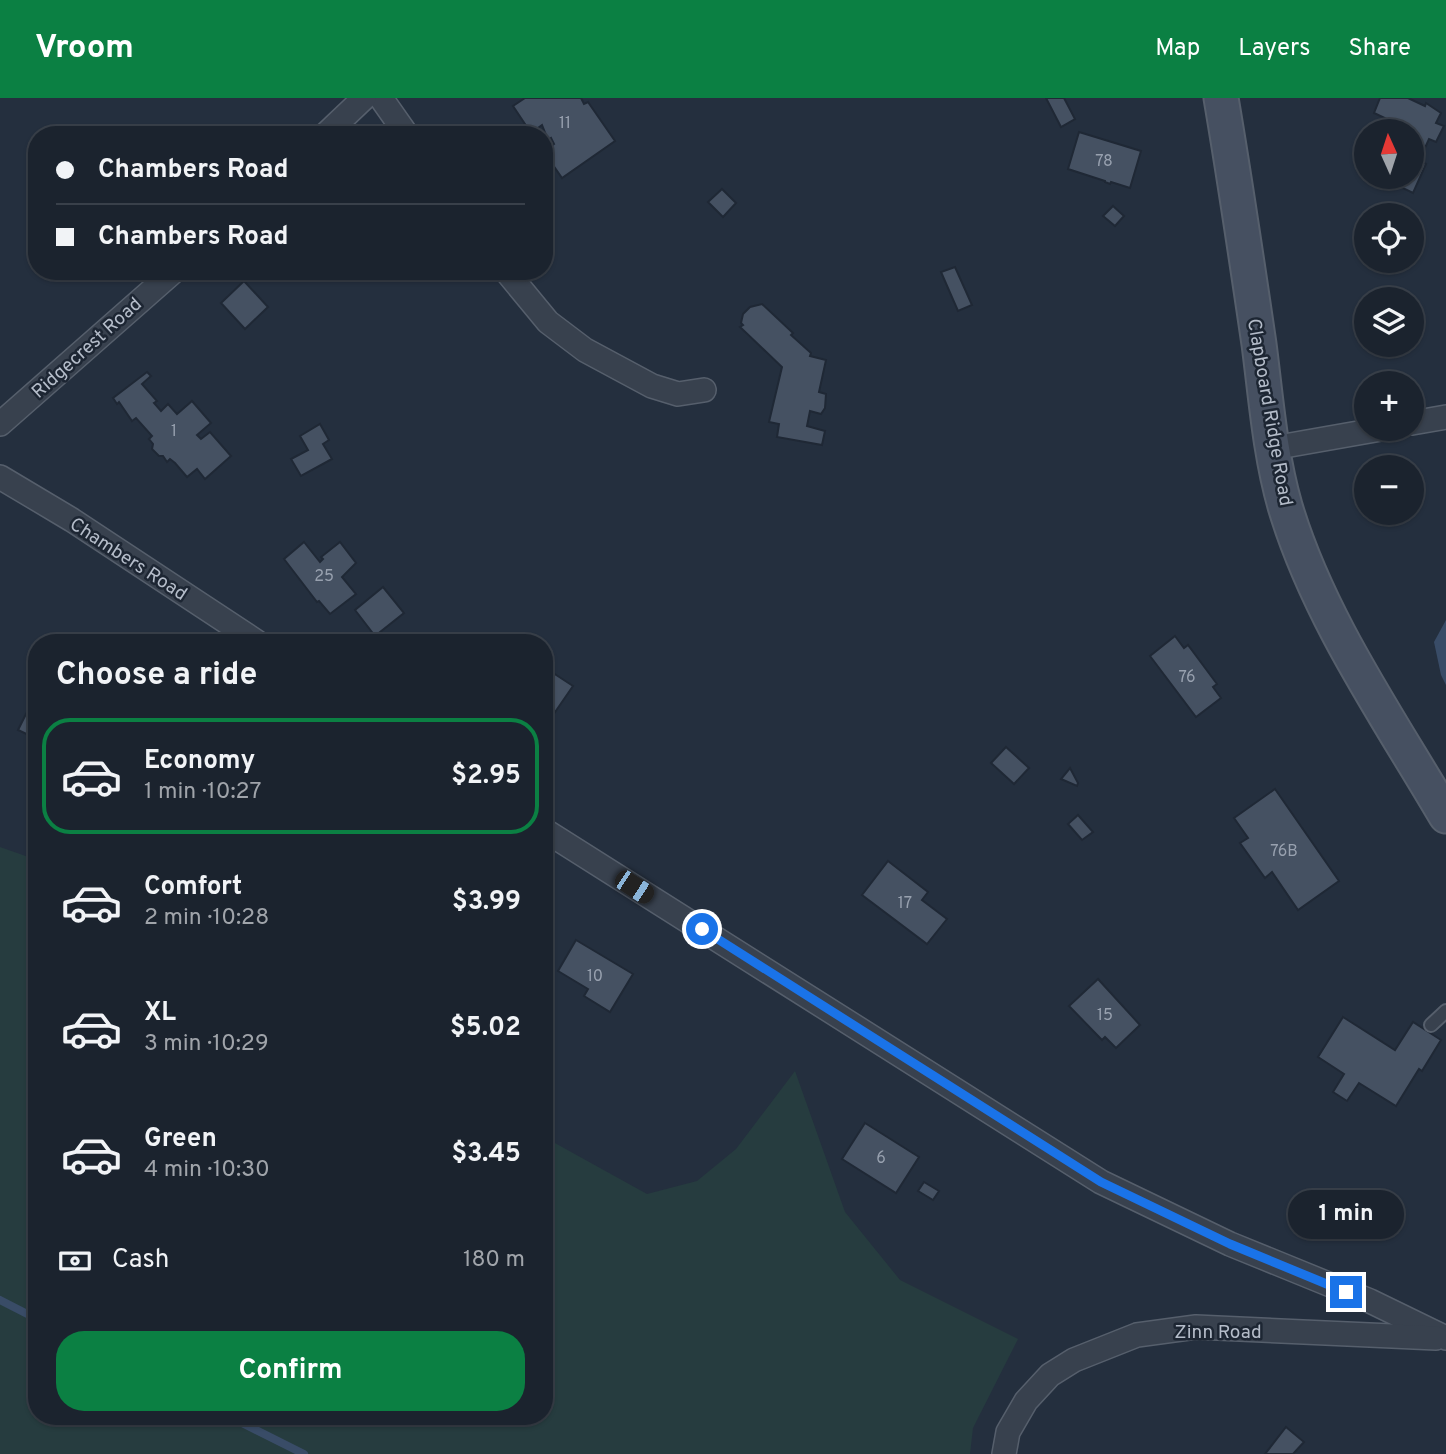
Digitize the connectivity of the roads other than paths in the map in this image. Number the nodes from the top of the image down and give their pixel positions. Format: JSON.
{"nodes":[{"id":1,"x":364,"y":98,"type":"edge"},
{"id":2,"x":381,"y":98,"type":"edge"},
{"id":3,"x":1221,"y":98,"type":"edge"},
{"id":4,"x":334,"y":126,"type":"edge"},
{"id":5,"x":401,"y":126,"type":"edge"},
{"id":6,"x":164,"y":280,"type":"edge"},
{"id":7,"x":513,"y":280,"type":"edge"},
{"id":8,"x":704,"y":390,"type":"dead end"},
{"id":9,"x":1446,"y":417,"type":"edge"},
{"id":10,"x":1424,"y":421,"type":"edge"},
{"id":11,"x":0,"y":424,"type":"edge"},
{"id":12,"x":1354,"y":434,"type":"edge"},
{"id":13,"x":1273,"y":447,"type":"junction"},
{"id":14,"x":0,"y":477,"type":"edge"},
{"id":15,"x":245,"y":634,"type":"edge"},
{"id":16,"x":1446,"y":816,"type":"edge"},
{"id":17,"x":553,"y":836,"type":"edge"},
{"id":18,"x":1446,"y":1011,"type":"edge"},
{"id":19,"x":1431,"y":1025,"type":"dead end"},
{"id":20,"x":1446,"y":1338,"type":"edge"},
{"id":21,"x":1004,"y":1454,"type":"edge"}],
"edges":[{"from":1,"to":4,"type":"street"},
{"from":2,"to":5,"type":"street"},
{"from":3,"to":13,"type":"main road","name":"Clapboard Ridge Road"},
{"from":6,"to":11,"type":"street","name":"Ridgecrest Road"},
{"from":7,"to":8,"type":"street"},
{"from":9,"to":10,"type":"street"},
{"from":12,"to":13,"type":"street"},
{"from":13,"to":16,"type":"main road","name":"Clapboard Ridge Road"},
{"from":14,"to":15,"type":"street","name":"Chambers Road"},
{"from":17,"to":20,"type":"street"},
{"from":18,"to":19,"type":"lane"},
{"from":20,"to":21,"type":"street","name":"Zinn Road"}]}
